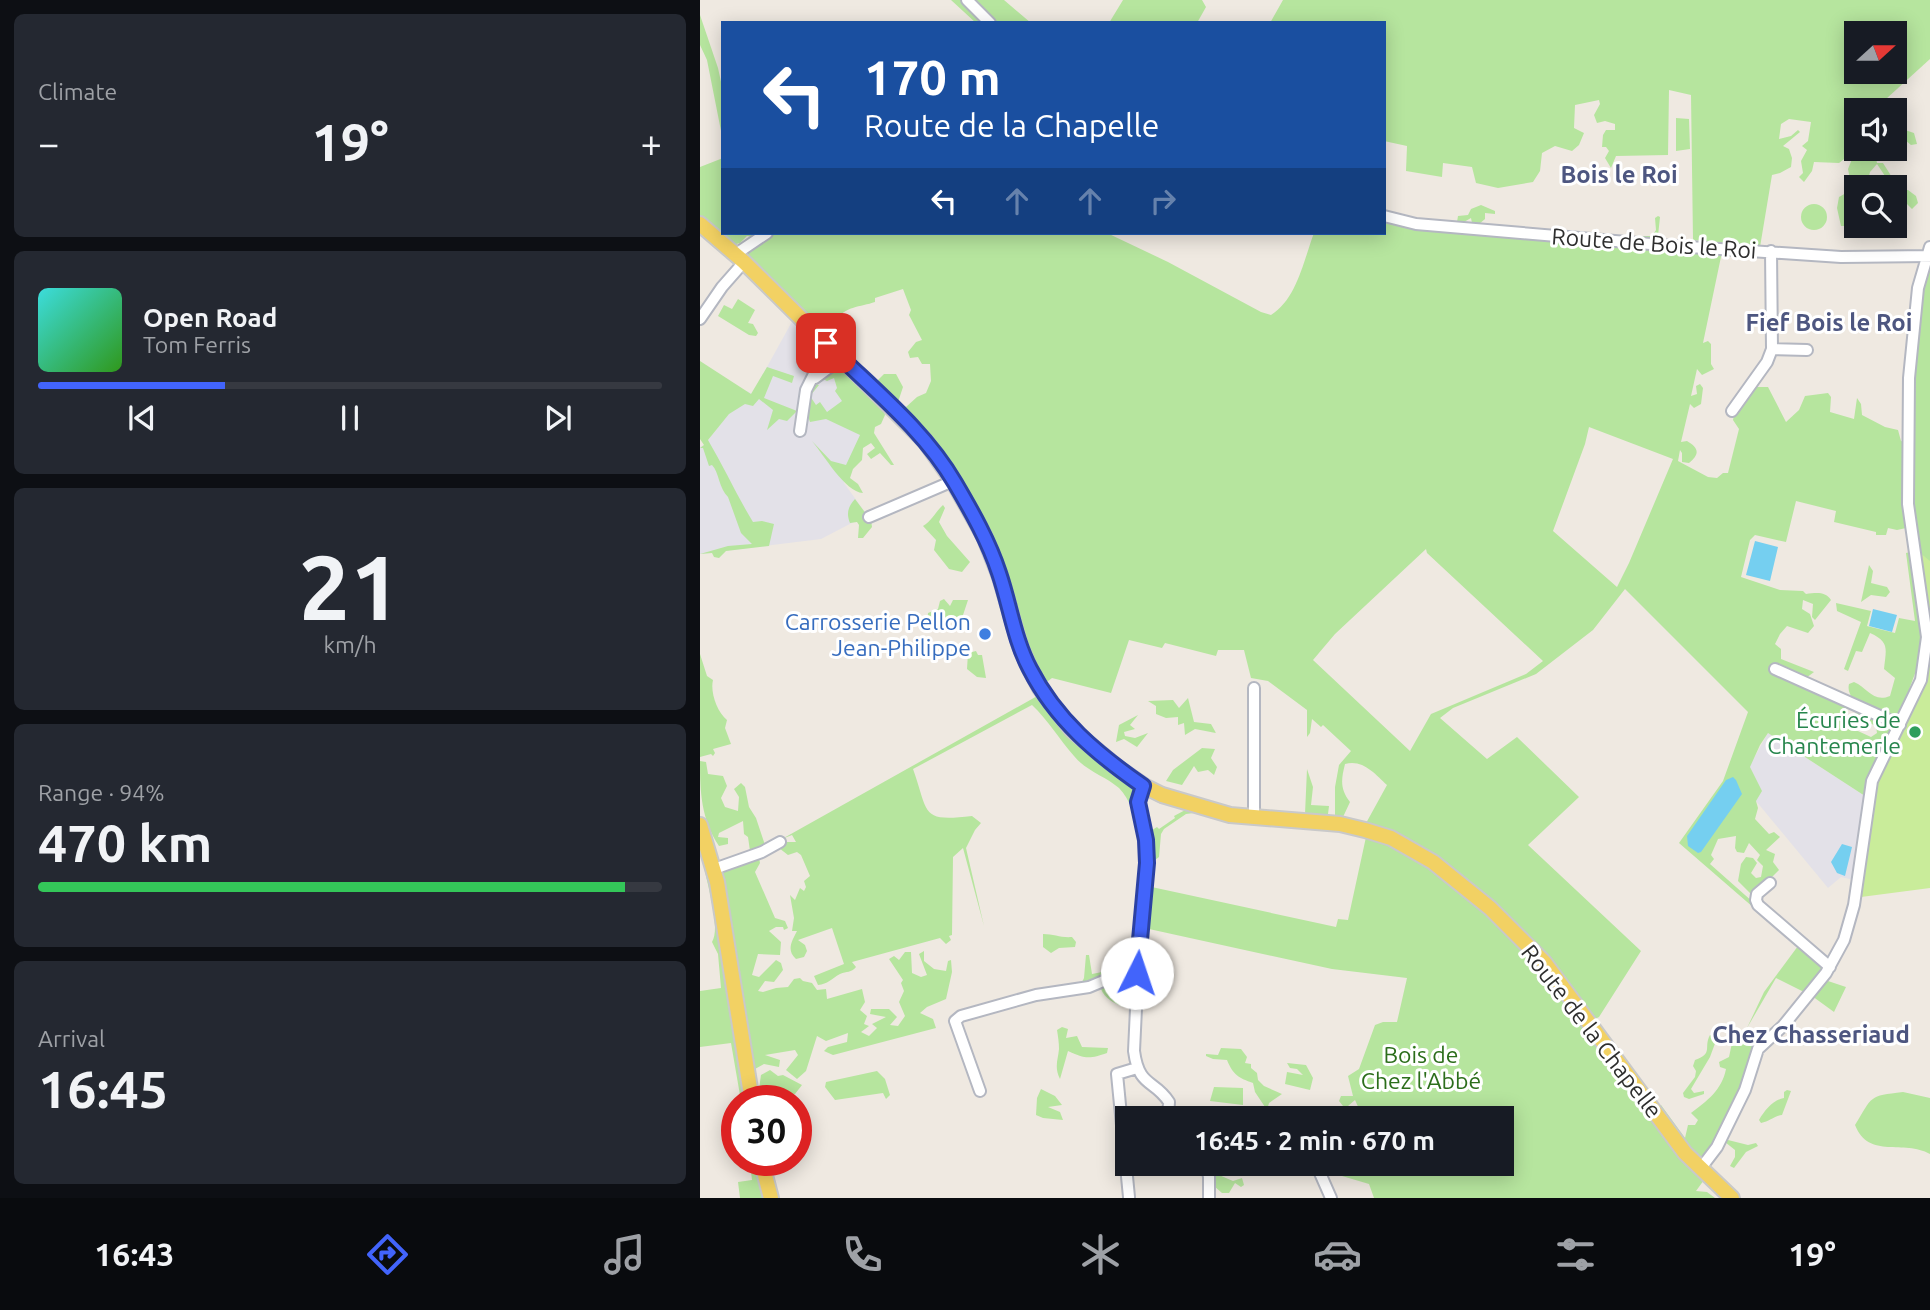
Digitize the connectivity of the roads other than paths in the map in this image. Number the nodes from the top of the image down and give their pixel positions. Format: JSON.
{"nodes":[{"id":1,"x":967,"y":0,"type":"edge"},
{"id":2,"x":988,"y":21,"type":"edge"},
{"id":3,"x":1386,"y":216,"type":"edge"},
{"id":4,"x":700,"y":224,"type":"edge"},
{"id":5,"x":765,"y":235,"type":"edge"},
{"id":6,"x":1771,"y":251,"type":"junction"},
{"id":7,"x":1929,"y":253,"type":"edge"},
{"id":8,"x":740,"y":258,"type":"junction"},
{"id":9,"x":700,"y":319,"type":"edge"},
{"id":10,"x":826,"y":343,"type":"junction"},
{"id":11,"x":1772,"y":349,"type":"junction"},
{"id":12,"x":1807,"y":350,"type":"dead end"},
{"id":13,"x":843,"y":360,"type":"junction"},
{"id":14,"x":812,"y":379,"type":"junction"},
{"id":15,"x":1732,"y":411,"type":"dead end"},
{"id":16,"x":800,"y":431,"type":"dead end"},
{"id":17,"x":953,"y":481,"type":"junction"},
{"id":18,"x":869,"y":517,"type":"dead end"},
{"id":19,"x":1775,"y":670,"type":"dead end"},
{"id":20,"x":1254,"y":688,"type":"dead end"},
{"id":21,"x":1900,"y":725,"type":"junction"},
{"id":22,"x":1143,"y":786,"type":"junction"},
{"id":23,"x":1254,"y":817,"type":"junction"},
{"id":24,"x":700,"y":825,"type":"edge"},
{"id":25,"x":780,"y":842,"type":"dead end"},
{"id":26,"x":714,"y":869,"type":"junction"},
{"id":27,"x":1770,"y":883,"type":"dead end"},
{"id":28,"x":1830,"y":967,"type":"junction"},
{"id":29,"x":1137,"y":973,"type":"junction"},
{"id":30,"x":1137,"y":1068,"type":"junction"},
{"id":31,"x":749,"y":1085,"type":"edge"},
{"id":32,"x":980,"y":1091,"type":"dead end"},
{"id":33,"x":1167,"y":1106,"type":"edge"},
{"id":34,"x":1701,"y":1168,"type":"junction"},
{"id":35,"x":765,"y":1176,"type":"edge"},
{"id":36,"x":1209,"y":1176,"type":"edge"},
{"id":37,"x":1321,"y":1176,"type":"edge"},
{"id":38,"x":1129,"y":1197,"type":"edge"},
{"id":39,"x":771,"y":1198,"type":"edge"},
{"id":40,"x":1209,"y":1198,"type":"edge"},
{"id":41,"x":1331,"y":1198,"type":"edge"},
{"id":42,"x":1732,"y":1198,"type":"edge"}],
"edges":[{"from":1,"to":2,"type":"street"},
{"from":3,"to":6,"type":"street","name":"Route de Bois le Roi"},
{"from":4,"to":8,"type":"main road","name":"Route de la Chapelle"},
{"from":5,"to":8,"type":"street"},
{"from":6,"to":7,"type":"street","name":"Route de Bois le Roi"},
{"from":6,"to":11,"type":"street"},
{"from":7,"to":21,"type":"street"},
{"from":8,"to":9,"type":"street"},
{"from":8,"to":10,"type":"main road","name":"Route de la Chapelle"},
{"from":10,"to":13,"type":"main road","name":"Route de la Chapelle"},
{"from":10,"to":14,"type":"street"},
{"from":11,"to":12,"type":"street"},
{"from":11,"to":15,"type":"street"},
{"from":13,"to":14,"type":"street"},
{"from":13,"to":17,"type":"main road","name":"Route de la Chapelle"},
{"from":14,"to":16,"type":"street"},
{"from":17,"to":18,"type":"street"},
{"from":17,"to":22,"type":"main road","name":"Route de la Chapelle"},
{"from":19,"to":21,"type":"street"},
{"from":20,"to":23,"type":"street"},
{"from":21,"to":28,"type":"street"},
{"from":22,"to":23,"type":"main road","name":"Route de la Chapelle"},
{"from":22,"to":29,"type":"street"},
{"from":23,"to":34,"type":"main road","name":"Route de la Chapelle"},
{"from":24,"to":26,"type":"main road"},
{"from":25,"to":26,"type":"street"},
{"from":26,"to":31,"type":"main road"},
{"from":27,"to":28,"type":"street"},
{"from":28,"to":34,"type":"street"},
{"from":29,"to":30,"type":"street"},
{"from":29,"to":32,"type":"street"},
{"from":30,"to":33,"type":"street"},
{"from":30,"to":38,"type":"street"},
{"from":34,"to":42,"type":"main road","name":"Route de la Chapelle"},
{"from":35,"to":39,"type":"main road"},
{"from":36,"to":40,"type":"street"},
{"from":37,"to":41,"type":"street"}]}
